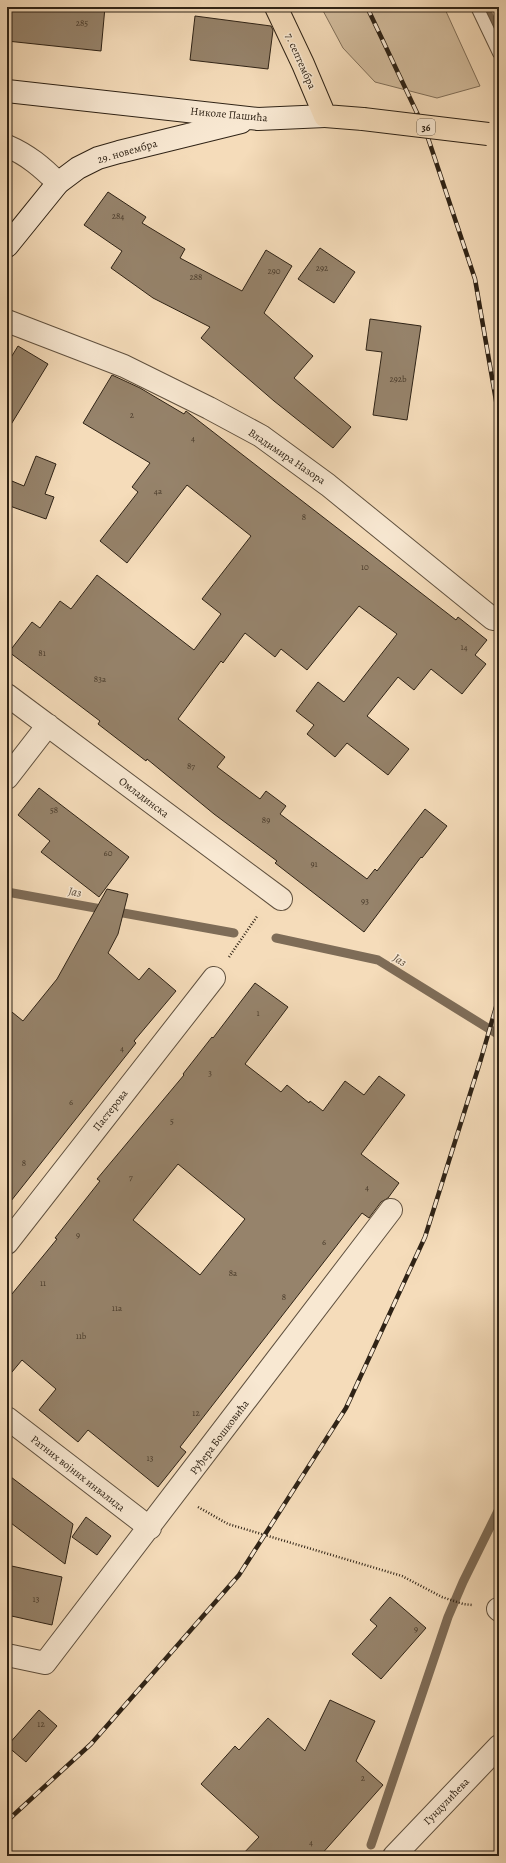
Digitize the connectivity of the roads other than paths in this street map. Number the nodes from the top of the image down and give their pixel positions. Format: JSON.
{"nodes":[{"id":1,"x":276,"y":7,"type":"edge"},
{"id":2,"x":477,"y":7,"type":"edge"},
{"id":3,"x":499,"y":53,"type":"edge"},
{"id":4,"x":7,"y":92,"type":"edge"},
{"id":5,"x":325,"y":116,"type":"junction"},
{"id":6,"x":258,"y":119,"type":"junction"},
{"id":7,"x":494,"y":135,"type":"edge"},
{"id":8,"x":7,"y":146,"type":"edge"},
{"id":9,"x":58,"y":183,"type":"junction"},
{"id":10,"x":7,"y":246,"type":"edge"},
{"id":11,"x":7,"y":321,"type":"edge"},
{"id":12,"x":493,"y":620,"type":"dead end"},
{"id":13,"x":7,"y":695,"type":"edge"},
{"id":14,"x":48,"y":725,"type":"junction"},
{"id":15,"x":7,"y":778,"type":"edge"},
{"id":16,"x":277,"y":896,"type":"road end"},
{"id":17,"x":214,"y":978,"type":"road end"},
{"id":18,"x":391,"y":1210,"type":"dead end"},
{"id":19,"x":7,"y":1243,"type":"edge"},
{"id":20,"x":7,"y":1418,"type":"edge"},
{"id":21,"x":150,"y":1528,"type":"junction"},
{"id":22,"x":7,"y":1655,"type":"edge"},
{"id":23,"x":499,"y":1746,"type":"edge"},
{"id":24,"x":394,"y":1856,"type":"edge"}],
"edges":[{"from":1,"to":5,"type":"main road","name":"7. септембра"},
{"from":2,"to":3,"type":"lane"},
{"from":4,"to":6,"type":"street","name":"Николе Пашића"},
{"from":5,"to":6,"type":"street","name":"Николе Пашића"},
{"from":5,"to":7,"type":"main road","name":"Николе Пашића","number":"36","bridge":true},
{"from":6,"to":9,"type":"street","name":"29. новембра"},
{"from":8,"to":9,"type":"street"},
{"from":9,"to":10,"type":"street","name":"29. новембра"},
{"from":11,"to":12,"type":"street","name":"Владимира Назора"},
{"from":13,"to":14,"type":"street","name":"Омладинска"},
{"from":14,"to":15,"type":"street"},
{"from":14,"to":16,"type":"street","name":"Омладинска"},
{"from":17,"to":19,"type":"street","name":"Пастерова"},
{"from":18,"to":21,"type":"street","name":"Руђера Бошковића"},
{"from":20,"to":21,"type":"street","name":"Ратних војних инвалида"},
{"from":21,"to":22,"type":"street","name":"Руђера Бошковића"},
{"from":23,"to":24,"type":"street","name":"Гундулићева"}]}
